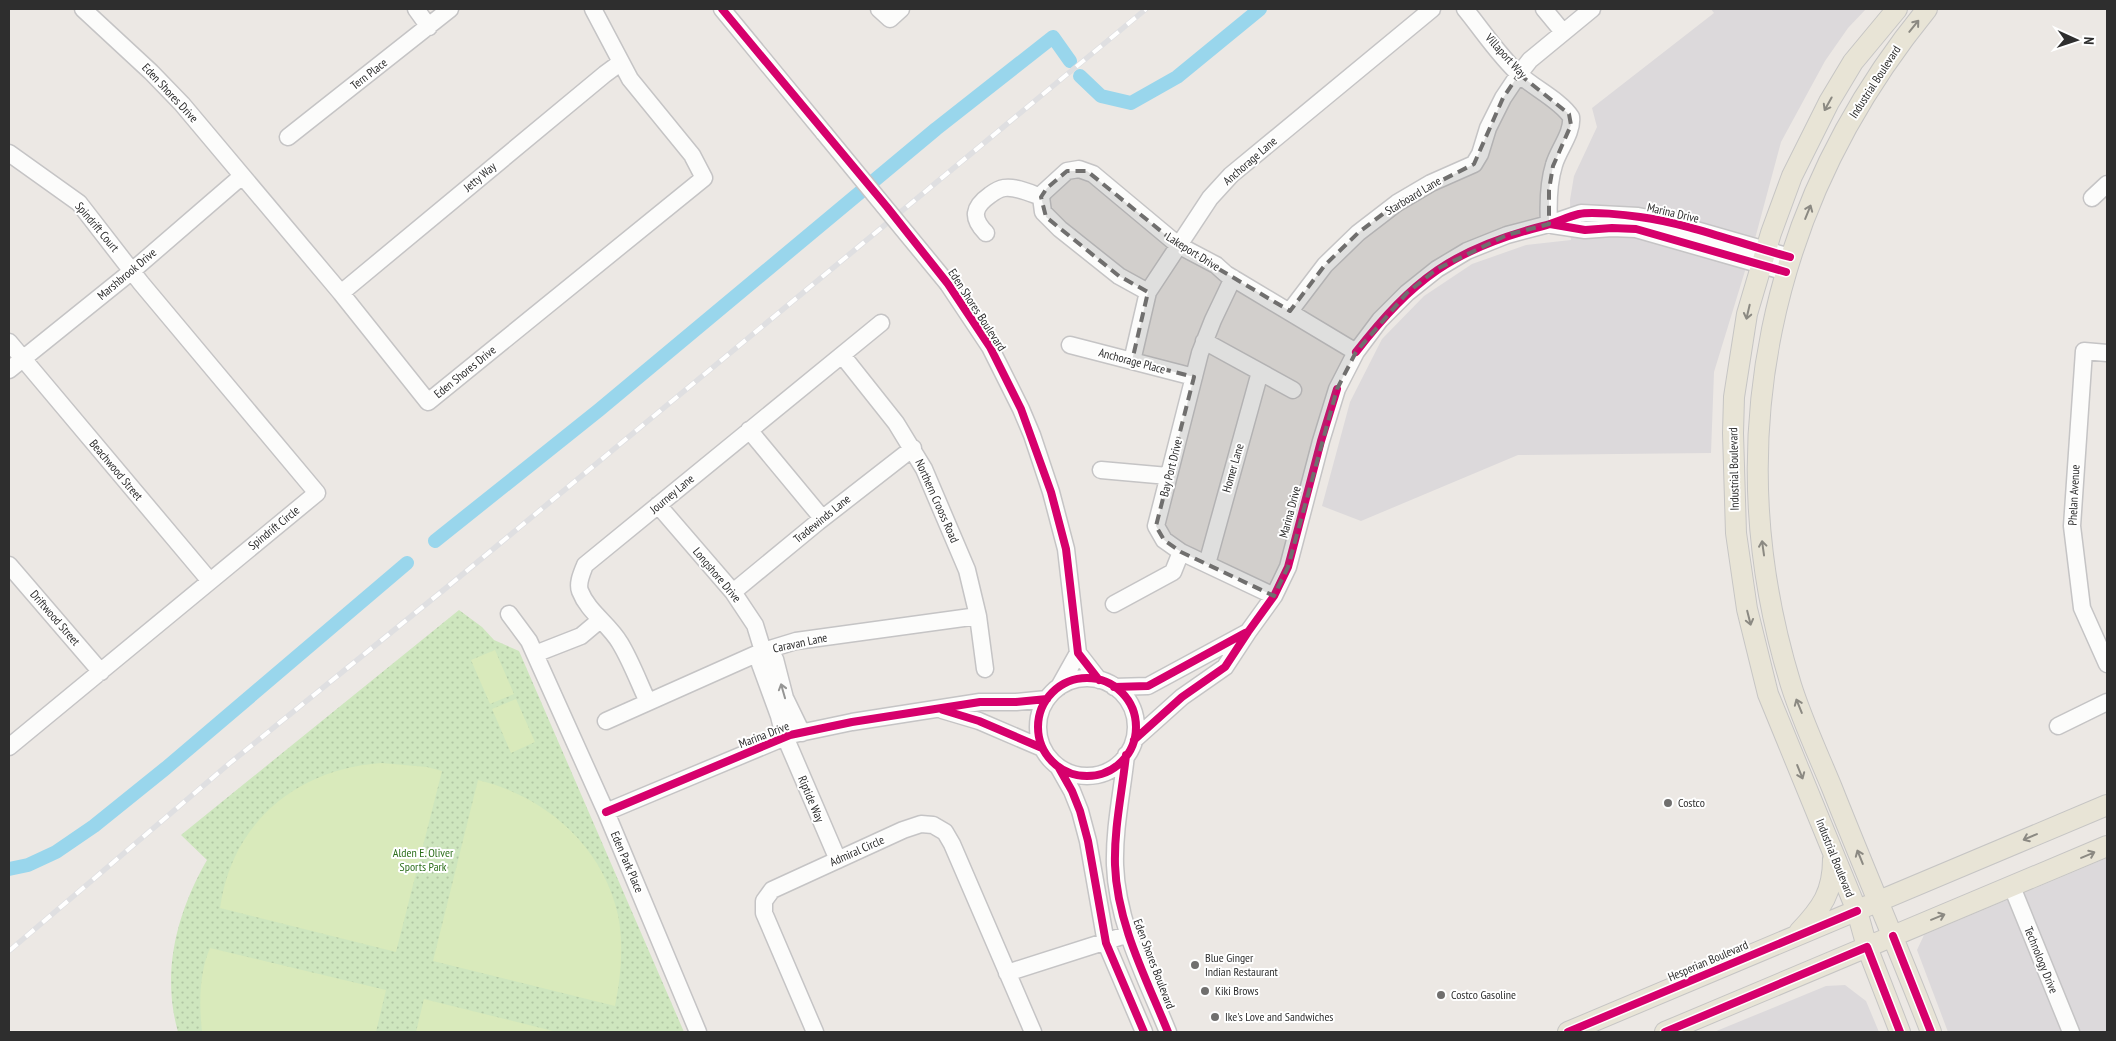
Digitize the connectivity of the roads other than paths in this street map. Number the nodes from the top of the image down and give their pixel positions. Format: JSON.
{"nodes":[{"id":1,"x":83,"y":9,"type":"edge"},
{"id":2,"x":416,"y":9,"type":"edge"},
{"id":3,"x":450,"y":9,"type":"edge"},
{"id":4,"x":593,"y":9,"type":"edge"},
{"id":5,"x":722,"y":9,"type":"edge"},
{"id":6,"x":879,"y":9,"type":"edge"},
{"id":7,"x":901,"y":9,"type":"edge"},
{"id":8,"x":1432,"y":9,"type":"edge"},
{"id":9,"x":1465,"y":9,"type":"edge"},
{"id":10,"x":1544,"y":9,"type":"edge"},
{"id":11,"x":1592,"y":9,"type":"edge"},
{"id":12,"x":1897,"y":9,"type":"edge"},
{"id":13,"x":1927,"y":9,"type":"edge"},
{"id":14,"x":429,"y":27,"type":"junction"},
{"id":15,"x":1563,"y":32,"type":"junction"},
{"id":16,"x":620,"y":64,"type":"junction"},
{"id":17,"x":1519,"y":74,"type":"junction"},
{"id":18,"x":288,"y":137,"type":"dead end"},
{"id":19,"x":9,"y":153,"type":"edge"},
{"id":20,"x":242,"y":176,"type":"junction"},
{"id":21,"x":2107,"y":184,"type":"edge"},
{"id":22,"x":1041,"y":197,"type":"junction"},
{"id":23,"x":2092,"y":198,"type":"dead end"},
{"id":24,"x":1550,"y":224,"type":"junction"},
{"id":25,"x":986,"y":233,"type":"dead end"},
{"id":26,"x":1178,"y":244,"type":"junction"},
{"id":27,"x":1763,"y":258,"type":"junction"},
{"id":28,"x":1788,"y":264,"type":"junction"},
{"id":29,"x":132,"y":271,"type":"junction"},
{"id":30,"x":1233,"y":278,"type":"junction"},
{"id":31,"x":1148,"y":292,"type":"junction"},
{"id":32,"x":341,"y":293,"type":"junction"},
{"id":33,"x":1290,"y":312,"type":"junction"},
{"id":34,"x":881,"y":323,"type":"dead end"},
{"id":35,"x":1204,"y":341,"type":"junction"},
{"id":36,"x":9,"y":342,"type":"edge"},
{"id":37,"x":1070,"y":345,"type":"dead end"},
{"id":38,"x":1356,"y":352,"type":"junction"},
{"id":39,"x":2107,"y":353,"type":"edge"},
{"id":40,"x":842,"y":355,"type":"junction"},
{"id":41,"x":23,"y":359,"type":"junction"},
{"id":42,"x":1132,"y":361,"type":"junction"},
{"id":43,"x":9,"y":370,"type":"edge"},
{"id":44,"x":1260,"y":372,"type":"junction"},
{"id":45,"x":1194,"y":377,"type":"junction"},
{"id":46,"x":1293,"y":390,"type":"dead end"},
{"id":47,"x":749,"y":430,"type":"junction"},
{"id":48,"x":912,"y":448,"type":"junction"},
{"id":49,"x":1101,"y":470,"type":"dead end"},
{"id":50,"x":1168,"y":476,"type":"junction"},
{"id":51,"x":658,"y":505,"type":"junction"},
{"id":52,"x":822,"y":518,"type":"junction"},
{"id":53,"x":1181,"y":552,"type":"junction"},
{"id":54,"x":1207,"y":564,"type":"junction"},
{"id":55,"x":9,"y":565,"type":"edge"},
{"id":56,"x":210,"y":581,"type":"junction"},
{"id":57,"x":733,"y":592,"type":"junction"},
{"id":58,"x":1274,"y":596,"type":"junction"},
{"id":59,"x":1114,"y":604,"type":"dead end"},
{"id":60,"x":510,"y":614,"type":"dead end"},
{"id":61,"x":978,"y":616,"type":"junction"},
{"id":62,"x":600,"y":620,"type":"junction"},
{"id":63,"x":1248,"y":632,"type":"junction"},
{"id":64,"x":763,"y":651,"type":"junction"},
{"id":65,"x":1078,"y":653,"type":"junction"},
{"id":66,"x":535,"y":654,"type":"junction"},
{"id":67,"x":2107,"y":664,"type":"edge"},
{"id":68,"x":985,"y":669,"type":"dead end"},
{"id":69,"x":101,"y":672,"type":"junction"},
{"id":70,"x":1099,"y":680,"type":"junction"},
{"id":71,"x":1059,"y":687,"type":"junction"},
{"id":72,"x":1114,"y":687,"type":"junction"},
{"id":73,"x":1047,"y":699,"type":"junction"},
{"id":74,"x":648,"y":702,"type":"junction"},
{"id":75,"x":2107,"y":702,"type":"edge"},
{"id":76,"x":938,"y":709,"type":"junction"},
{"id":77,"x":606,"y":721,"type":"dead end"},
{"id":78,"x":2058,"y":726,"type":"dead end"},
{"id":79,"x":802,"y":733,"type":"junction"},
{"id":80,"x":786,"y":737,"type":"junction"},
{"id":81,"x":1134,"y":740,"type":"junction"},
{"id":82,"x":9,"y":747,"type":"edge"},
{"id":83,"x":1042,"y":748,"type":"junction"},
{"id":84,"x":1126,"y":756,"type":"junction"},
{"id":85,"x":1059,"y":768,"type":"junction"},
{"id":86,"x":2107,"y":805,"type":"edge"},
{"id":87,"x":606,"y":812,"type":"junction"},
{"id":88,"x":2107,"y":846,"type":"edge"},
{"id":89,"x":1833,"y":852,"type":"junction"},
{"id":90,"x":838,"y":860,"type":"junction"},
{"id":91,"x":2012,"y":887,"type":"junction"},
{"id":92,"x":1878,"y":902,"type":"junction"},
{"id":93,"x":1857,"y":911,"type":"junction"},
{"id":94,"x":1129,"y":934,"type":"junction"},
{"id":95,"x":1893,"y":936,"type":"junction"},
{"id":96,"x":1795,"y":937,"type":"junction"},
{"id":97,"x":1106,"y":943,"type":"junction"},
{"id":98,"x":1867,"y":947,"type":"junction"},
{"id":99,"x":1007,"y":973,"type":"junction"},
{"id":100,"x":698,"y":1032,"type":"edge"},
{"id":101,"x":814,"y":1032,"type":"edge"},
{"id":102,"x":1033,"y":1032,"type":"edge"},
{"id":103,"x":1144,"y":1032,"type":"edge"},
{"id":104,"x":1168,"y":1032,"type":"edge"},
{"id":105,"x":1568,"y":1032,"type":"edge"},
{"id":106,"x":1665,"y":1032,"type":"edge"},
{"id":107,"x":1900,"y":1032,"type":"edge"},
{"id":108,"x":1931,"y":1032,"type":"edge"},
{"id":109,"x":2071,"y":1032,"type":"edge"}],
"edges":[{"from":1,"to":20,"type":"street","name":"Eden Shores Drive"},
{"from":2,"to":14,"type":"street"},
{"from":3,"to":14,"type":"street","name":"Tern Place"},
{"from":4,"to":16,"type":"street","name":"Eden Shores Drive"},
{"from":5,"to":65,"type":"street","name":"Eden Shores Boulevard","bridge":true},
{"from":6,"to":7,"type":"street"},
{"from":8,"to":26,"type":"street","name":"Anchorage Lane"},
{"from":9,"to":17,"type":"street","name":"Villaport Way"},
{"from":10,"to":15,"type":"street"},
{"from":11,"to":15,"type":"street","name":"Starboard Lane"},
{"from":12,"to":27,"type":"main road","name":"Industrial Boulevard","one_way":true},
{"from":28,"to":13,"type":"main road","name":"Industrial Boulevard","one_way":true},
{"from":14,"to":18,"type":"street","name":"Tern Place"},
{"from":15,"to":17,"type":"street","name":"Starboard Lane"},
{"from":16,"to":32,"type":"street","name":"Jetty Way"},
{"from":16,"to":32,"type":"street","name":"Eden Shores Drive"},
{"from":17,"to":24,"type":"street","name":"Villaport Way"},
{"from":17,"to":33,"type":"street","name":"Starboard Lane"},
{"from":19,"to":29,"type":"street","name":"Spindrift Court"},
{"from":20,"to":29,"type":"street","name":"Marshbrook Drive"},
{"from":20,"to":32,"type":"street","name":"Eden Shores Drive"},
{"from":21,"to":23,"type":"street"},
{"from":22,"to":25,"type":"street"},
{"from":22,"to":26,"type":"street","name":"Lakeport Drive"},
{"from":22,"to":31,"type":"street"},
{"from":24,"to":27,"type":"street","name":"Marina Drive"},
{"from":24,"to":38,"type":"street","name":"Marina Drive"},
{"from":26,"to":30,"type":"street","name":"Lakeport Drive"},
{"from":26,"to":31,"type":"street","name":"Anchorage Lane"},
{"from":27,"to":28,"type":"street","name":"Marina Drive"},
{"from":27,"to":89,"type":"main road","name":"Industrial Boulevard","one_way":true},
{"from":92,"to":28,"type":"main road","name":"Industrial Boulevard","one_way":true},
{"from":29,"to":41,"type":"street","name":"Marshbrook Drive"},
{"from":29,"to":56,"type":"street","name":"Spindrift Circle"},
{"from":30,"to":33,"type":"street","name":"Lakeport Drive"},
{"from":30,"to":35,"type":"street","name":"Bay Port Drive"},
{"from":31,"to":42,"type":"street","name":"Anchorage Lane"},
{"from":33,"to":38,"type":"street","name":"Lakeport Drive"},
{"from":34,"to":40,"type":"street","name":"Journey Lane"},
{"from":35,"to":44,"type":"street"},
{"from":35,"to":45,"type":"street","name":"Bay Port Drive"},
{"from":36,"to":41,"type":"street","name":"Beachwood Street"},
{"from":37,"to":42,"type":"street","name":"Anchorage Place"},
{"from":38,"to":58,"type":"street","name":"Marina Drive"},
{"from":39,"to":67,"type":"street","name":"Phelan Avenue"},
{"from":40,"to":47,"type":"street","name":"Journey Lane"},
{"from":40,"to":48,"type":"street","name":"Northern Crooss Road"},
{"from":41,"to":43,"type":"street","name":"Marshbrook Drive"},
{"from":41,"to":56,"type":"street","name":"Beachwood Street"},
{"from":42,"to":45,"type":"street","name":"Anchorage Place"},
{"from":44,"to":46,"type":"street"},
{"from":44,"to":54,"type":"street","name":"Homer Lane"},
{"from":45,"to":50,"type":"street","name":"Bay Port Drive"},
{"from":47,"to":51,"type":"street","name":"Journey Lane"},
{"from":47,"to":52,"type":"street"},
{"from":48,"to":52,"type":"street","name":"Tradewinds Lane"},
{"from":48,"to":61,"type":"street","name":"Northern Crooss Road"},
{"from":49,"to":50,"type":"street"},
{"from":50,"to":53,"type":"street","name":"Bay Port Drive"},
{"from":51,"to":57,"type":"street","name":"Longshore Drive"},
{"from":51,"to":62,"type":"street","name":"Journey Lane"},
{"from":52,"to":57,"type":"street","name":"Tradewinds Lane"},
{"from":53,"to":54,"type":"street","name":"Bay Port Drive"},
{"from":53,"to":59,"type":"street"},
{"from":54,"to":58,"type":"street","name":"Bay Port Drive"},
{"from":55,"to":69,"type":"street","name":"Driftwood Street"},
{"from":56,"to":69,"type":"street","name":"Spindrift Circle"},
{"from":57,"to":64,"type":"street","name":"Longshore Drive"},
{"from":58,"to":63,"type":"street","name":"Marina Drive"},
{"from":60,"to":66,"type":"street","name":"Eden Park Place"},
{"from":61,"to":64,"type":"street","name":"Caravan Lane"},
{"from":61,"to":68,"type":"street","name":"Northern Crooss Road"},
{"from":62,"to":66,"type":"street"},
{"from":62,"to":74,"type":"street","name":"Journey Lane"},
{"from":63,"to":72,"type":"street","name":"Marina Drive"},
{"from":63,"to":81,"type":"street","name":"Marina Drive"},
{"from":64,"to":74,"type":"street","name":"Caravan Lane"},
{"from":79,"to":64,"type":"street","name":"Longshore Drive","one_way":true},
{"from":64,"to":80,"type":"street","name":"Longshore Drive"},
{"from":65,"to":70,"type":"street"},
{"from":65,"to":71,"type":"street"},
{"from":66,"to":87,"type":"street","name":"Eden Park Place"},
{"from":69,"to":82,"type":"street","name":"Spindrift Circle"},
{"from":70,"to":71,"type":"street"},
{"from":70,"to":72,"type":"street"},
{"from":71,"to":73,"type":"street"},
{"from":72,"to":81,"type":"street"},
{"from":73,"to":76,"type":"street","name":"Marina Drive"},
{"from":73,"to":83,"type":"street"},
{"from":74,"to":77,"type":"street","name":"Caravan Lane"},
{"from":75,"to":78,"type":"street"},
{"from":76,"to":79,"type":"street","name":"Marina Drive"},
{"from":76,"to":83,"type":"street","name":"Marina Drive"},
{"from":79,"to":80,"type":"street","name":"Marina Drive"},
{"from":80,"to":87,"type":"street","name":"Marina Drive"},
{"from":80,"to":90,"type":"street","name":"Riptide Way"},
{"from":81,"to":84,"type":"street"},
{"from":83,"to":85,"type":"street"},
{"from":84,"to":85,"type":"street"},
{"from":84,"to":94,"type":"street","name":"Eden Shores Boulevard"},
{"from":85,"to":97,"type":"street"},
{"from":86,"to":92,"type":"main road","name":"Hesperian Boulevard","one_way":true},
{"from":87,"to":100,"type":"street","name":"Eden Park Place"},
{"from":91,"to":88,"type":"main road","one_way":true},
{"from":89,"to":93,"type":"main road","name":"Industrial Boulevard"},
{"from":89,"to":96,"type":"main road"},
{"from":90,"to":99,"type":"street","name":"Admiral Circle"},
{"from":90,"to":101,"type":"street","name":"Admiral Circle"},
{"from":95,"to":91,"type":"main road","one_way":true},
{"from":91,"to":109,"type":"street","name":"Technology Drive"},
{"from":92,"to":93,"type":"main road","name":"Hesperian Boulevard"},
{"from":92,"to":95,"type":"main road","name":"Industrial Boulevard"},
{"from":93,"to":96,"type":"main road","name":"Hesperian Boulevard"},
{"from":93,"to":98,"type":"main road","name":"Industrial Boulevard"},
{"from":94,"to":97,"type":"street"},
{"from":94,"to":104,"type":"street","name":"Eden Shores Boulevard"},
{"from":95,"to":98,"type":"main road"},
{"from":95,"to":108,"type":"main road","name":"Industrial Boulevard"},
{"from":96,"to":105,"type":"main road","name":"Hesperian Boulevard"},
{"from":97,"to":99,"type":"street"},
{"from":97,"to":103,"type":"street"},
{"from":98,"to":106,"type":"main road"},
{"from":98,"to":107,"type":"main road","name":"Industrial Boulevard"},
{"from":99,"to":102,"type":"street","name":"Admiral Circle"}]}
